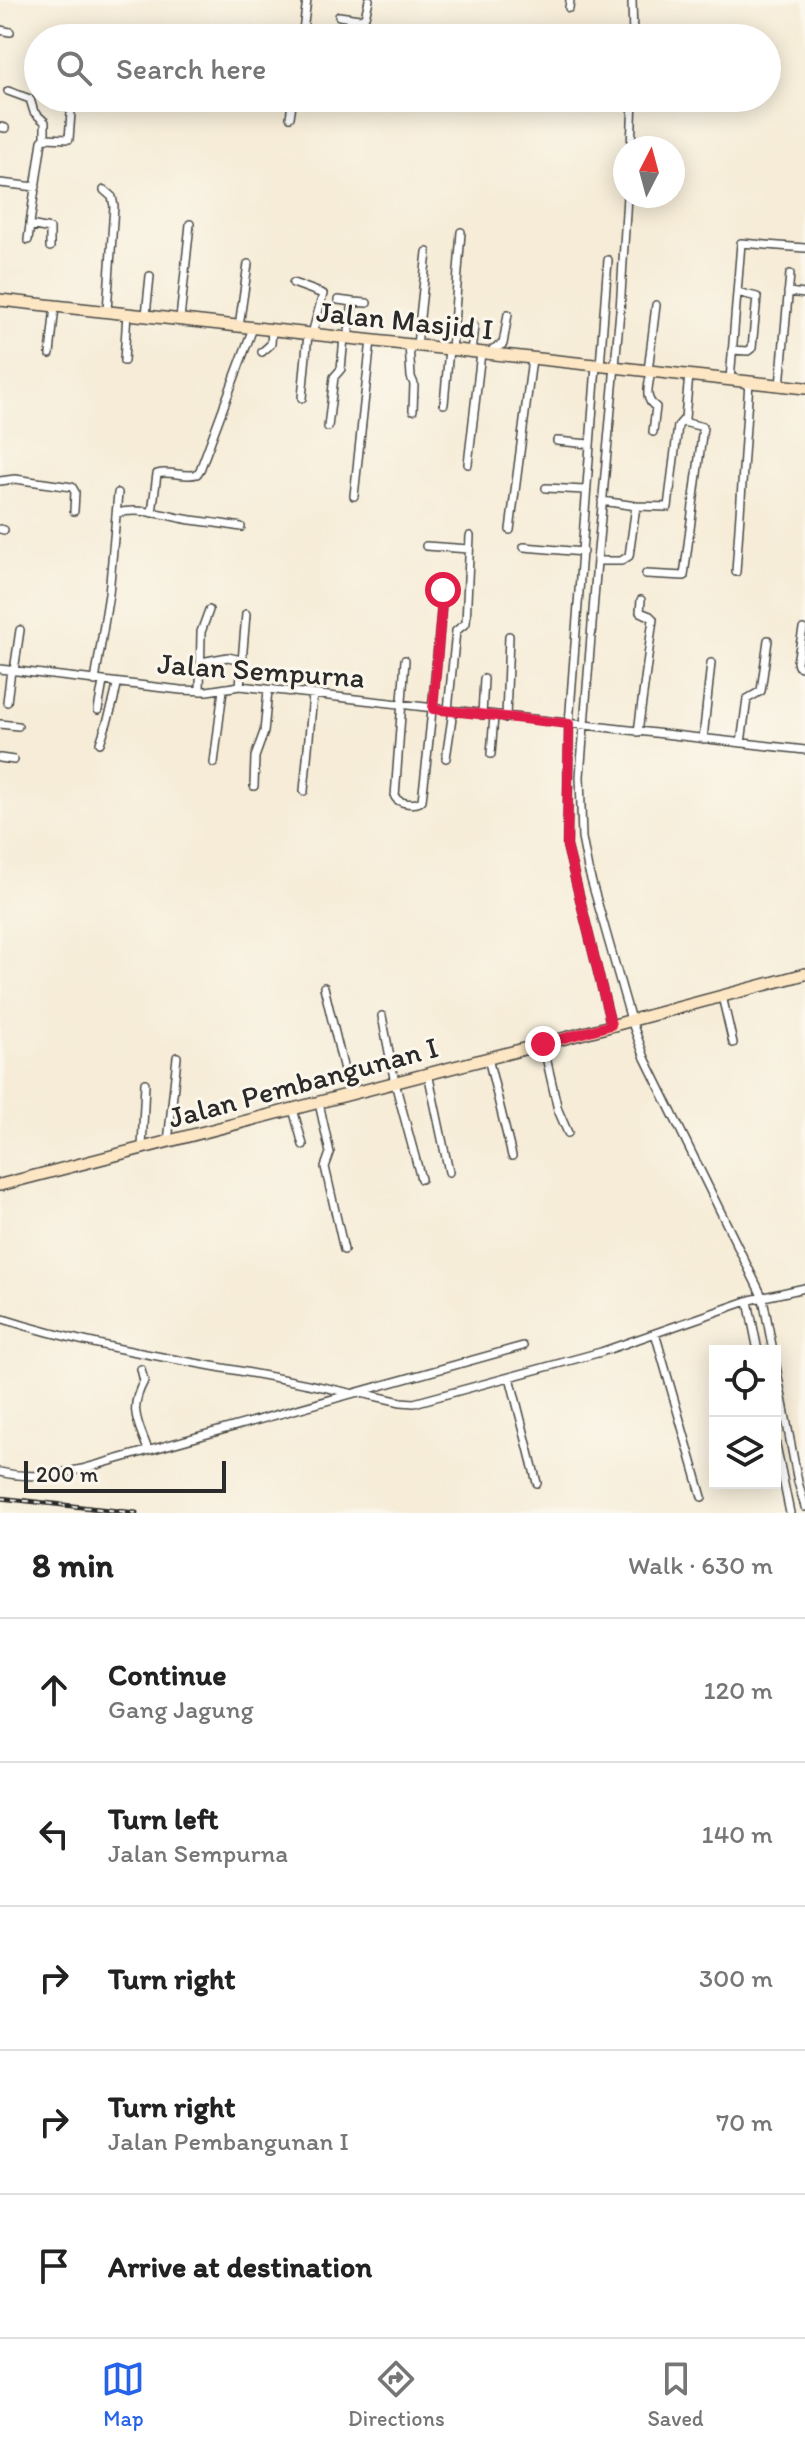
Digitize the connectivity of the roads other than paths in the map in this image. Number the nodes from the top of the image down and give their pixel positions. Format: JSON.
{"nodes":[{"id":1,"x":307,"y":0,"type":"edge"},
{"id":2,"x":369,"y":0,"type":"edge"},
{"id":3,"x":632,"y":0,"type":"edge"},
{"id":4,"x":339,"y":16,"type":"dead end"},
{"id":5,"x":304,"y":24,"type":"edge"},
{"id":6,"x":633,"y":24,"type":"edge"},
{"id":7,"x":0,"y":30,"type":"edge"},
{"id":8,"x":10,"y":32,"type":"dead end"},
{"id":9,"x":8,"y":91,"type":"dead end"},
{"id":10,"x":24,"y":97,"type":"edge"},
{"id":11,"x":34,"y":112,"type":"edge"},
{"id":12,"x":71,"y":112,"type":"edge"},
{"id":13,"x":291,"y":112,"type":"edge"},
{"id":14,"x":632,"y":112,"type":"edge"},
{"id":15,"x":290,"y":117,"type":"dead end"},
{"id":16,"x":631,"y":136,"type":"edge"},
{"id":17,"x":45,"y":138,"type":"junction"},
{"id":18,"x":0,"y":183,"type":"edge"},
{"id":19,"x":36,"y":187,"type":"junction"},
{"id":20,"x":104,"y":190,"type":"dead end"},
{"id":21,"x":625,"y":208,"type":"edge"},
{"id":22,"x":190,"y":224,"type":"dead end"},
{"id":23,"x":30,"y":225,"type":"junction"},
{"id":24,"x":461,"y":232,"type":"dead end"},
{"id":25,"x":28,"y":240,"type":"dead end"},
{"id":26,"x":50,"y":247,"type":"dead end"},
{"id":27,"x":805,"y":248,"type":"edge"},
{"id":28,"x":427,"y":252,"type":"dead end"},
{"id":29,"x":608,"y":260,"type":"dead end"},
{"id":30,"x":248,"y":264,"type":"dead end"},
{"id":31,"x":790,"y":274,"type":"dead end"},
{"id":32,"x":150,"y":276,"type":"dead end"},
{"id":33,"x":293,"y":283,"type":"dead end"},
{"id":34,"x":737,"y":292,"type":"junction"},
{"id":35,"x":788,"y":292,"type":"junction"},
{"id":36,"x":805,"y":294,"type":"edge"},
{"id":37,"x":0,"y":300,"type":"edge"},
{"id":38,"x":338,"y":300,"type":"dead end"},
{"id":39,"x":353,"y":302,"type":"junction"},
{"id":40,"x":367,"y":303,"type":"dead end"},
{"id":41,"x":656,"y":305,"type":"dead end"},
{"id":42,"x":55,"y":306,"type":"junction"},
{"id":43,"x":107,"y":311,"type":"junction"},
{"id":44,"x":127,"y":313,"type":"junction"},
{"id":45,"x":508,"y":314,"type":"dead end"},
{"id":46,"x":146,"y":315,"type":"junction"},
{"id":47,"x":180,"y":319,"type":"junction"},
{"id":48,"x":239,"y":326,"type":"junction"},
{"id":49,"x":474,"y":326,"type":"dead end"},
{"id":50,"x":253,"y":328,"type":"junction"},
{"id":51,"x":272,"y":330,"type":"junction"},
{"id":52,"x":310,"y":334,"type":"junction"},
{"id":53,"x":346,"y":338,"type":"junction"},
{"id":54,"x":371,"y":340,"type":"junction"},
{"id":55,"x":413,"y":345,"type":"junction"},
{"id":56,"x":450,"y":350,"type":"junction"},
{"id":57,"x":732,"y":350,"type":"junction"},
{"id":58,"x":262,"y":352,"type":"dead end"},
{"id":59,"x":481,"y":353,"type":"junction"},
{"id":60,"x":50,"y":354,"type":"dead end"},
{"id":61,"x":532,"y":359,"type":"junction"},
{"id":62,"x":124,"y":361,"type":"dead end"},
{"id":63,"x":605,"y":367,"type":"junction"},
{"id":64,"x":650,"y":371,"type":"junction"},
{"id":65,"x":689,"y":375,"type":"junction"},
{"id":66,"x":730,"y":380,"type":"junction"},
{"id":67,"x":749,"y":382,"type":"junction"},
{"id":68,"x":780,"y":386,"type":"junction"},
{"id":69,"x":805,"y":388,"type":"edge"},
{"id":70,"x":302,"y":398,"type":"dead end"},
{"id":71,"x":444,"y":404,"type":"dead end"},
{"id":72,"x":413,"y":410,"type":"dead end"},
{"id":73,"x":683,"y":422,"type":"junction"},
{"id":74,"x":328,"y":427,"type":"dead end"},
{"id":75,"x":653,"y":432,"type":"dead end"},
{"id":76,"x":557,"y":441,"type":"dead end"},
{"id":77,"x":589,"y":444,"type":"junction"},
{"id":78,"x":468,"y":464,"type":"dead end"},
{"id":79,"x":0,"y":481,"type":"edge"},
{"id":80,"x":546,"y":488,"type":"dead end"},
{"id":81,"x":585,"y":490,"type":"junction"},
{"id":82,"x":118,"y":493,"type":"dead end"},
{"id":83,"x":354,"y":496,"type":"dead end"},
{"id":84,"x":602,"y":501,"type":"junction"},
{"id":85,"x":636,"y":506,"type":"junction"},
{"id":86,"x":74,"y":511,"type":"dead end"},
{"id":87,"x":117,"y":513,"type":"junction"},
{"id":88,"x":152,"y":513,"type":"junction"},
{"id":89,"x":241,"y":527,"type":"dead end"},
{"id":90,"x":510,"y":530,"type":"dead end"},
{"id":91,"x":470,"y":536,"type":"dead end"},
{"id":92,"x":426,"y":546,"type":"dead end"},
{"id":93,"x":524,"y":547,"type":"dead end"},
{"id":94,"x":469,"y":549,"type":"junction"},
{"id":95,"x":583,"y":552,"type":"junction"},
{"id":96,"x":597,"y":561,"type":"junction"},
{"id":97,"x":736,"y":572,"type":"dead end"},
{"id":98,"x":646,"y":574,"type":"dead end"},
{"id":99,"x":443,"y":590,"type":"dead end"},
{"id":100,"x":581,"y":599,"type":"junction"},
{"id":101,"x":592,"y":600,"type":"junction"},
{"id":102,"x":641,"y":600,"type":"dead end"},
{"id":103,"x":209,"y":610,"type":"dead end"},
{"id":104,"x":246,"y":614,"type":"dead end"},
{"id":105,"x":803,"y":629,"type":"dead end"},
{"id":106,"x":20,"y":630,"type":"dead end"},
{"id":107,"x":509,"y":636,"type":"dead end"},
{"id":108,"x":768,"y":640,"type":"dead end"},
{"id":109,"x":241,"y":660,"type":"junction"},
{"id":110,"x":405,"y":660,"type":"dead end"},
{"id":111,"x":201,"y":662,"type":"junction"},
{"id":112,"x":711,"y":663,"type":"dead end"},
{"id":113,"x":805,"y":668,"type":"edge"},
{"id":114,"x":0,"y":669,"type":"edge"},
{"id":115,"x":12,"y":671,"type":"junction"},
{"id":116,"x":484,"y":679,"type":"dead end"},
{"id":117,"x":99,"y":682,"type":"junction"},
{"id":118,"x":117,"y":684,"type":"junction"},
{"id":119,"x":240,"y":686,"type":"junction"},
{"id":120,"x":223,"y":690,"type":"junction"},
{"id":121,"x":268,"y":690,"type":"junction"},
{"id":122,"x":200,"y":691,"type":"junction"},
{"id":123,"x":313,"y":695,"type":"junction"},
{"id":124,"x":7,"y":702,"type":"dead end"},
{"id":125,"x":401,"y":704,"type":"junction"},
{"id":126,"x":433,"y":709,"type":"junction"},
{"id":127,"x":98,"y":710,"type":"dead end"},
{"id":128,"x":451,"y":710,"type":"junction"},
{"id":129,"x":482,"y":715,"type":"junction"},
{"id":130,"x":494,"y":716,"type":"junction"},
{"id":131,"x":506,"y":718,"type":"junction"},
{"id":132,"x":0,"y":724,"type":"edge"},
{"id":133,"x":576,"y":724,"type":"junction"},
{"id":134,"x":18,"y":726,"type":"dead end"},
{"id":135,"x":638,"y":732,"type":"junction"},
{"id":136,"x":703,"y":739,"type":"junction"},
{"id":137,"x":100,"y":743,"type":"dead end"},
{"id":138,"x":741,"y":743,"type":"junction"},
{"id":139,"x":805,"y":750,"type":"edge"},
{"id":140,"x":491,"y":754,"type":"dead end"},
{"id":141,"x":0,"y":758,"type":"edge"},
{"id":142,"x":446,"y":758,"type":"dead end"},
{"id":143,"x":14,"y":760,"type":"dead end"},
{"id":144,"x":214,"y":763,"type":"dead end"},
{"id":145,"x":254,"y":786,"type":"dead end"},
{"id":146,"x":304,"y":791,"type":"dead end"},
{"id":147,"x":805,"y":974,"type":"edge"},
{"id":148,"x":324,"y":987,"type":"dead end"},
{"id":149,"x":722,"y":996,"type":"junction"},
{"id":150,"x":382,"y":1016,"type":"dead end"},
{"id":151,"x":622,"y":1022,"type":"junction"},
{"id":152,"x":733,"y":1043,"type":"dead end"},
{"id":153,"x":543,"y":1044,"type":"junction"},
{"id":154,"x":177,"y":1057,"type":"dead end"},
{"id":155,"x":488,"y":1058,"type":"junction"},
{"id":156,"x":428,"y":1073,"type":"junction"},
{"id":157,"x":145,"y":1083,"type":"dead end"},
{"id":158,"x":395,"y":1083,"type":"junction"},
{"id":159,"x":350,"y":1095,"type":"junction"},
{"id":160,"x":319,"y":1103,"type":"junction"},
{"id":161,"x":293,"y":1109,"type":"junction"},
{"id":162,"x":568,"y":1133,"type":"dead end"},
{"id":163,"x":168,"y":1142,"type":"junction"},
{"id":164,"x":303,"y":1145,"type":"dead end"},
{"id":165,"x":142,"y":1149,"type":"junction"},
{"id":166,"x":512,"y":1156,"type":"dead end"},
{"id":167,"x":449,"y":1172,"type":"dead end"},
{"id":168,"x":421,"y":1179,"type":"dead end"},
{"id":169,"x":0,"y":1185,"type":"edge"},
{"id":170,"x":344,"y":1250,"type":"dead end"},
{"id":171,"x":805,"y":1288,"type":"edge"},
{"id":172,"x":755,"y":1299,"type":"junction"},
{"id":173,"x":0,"y":1318,"type":"edge"},
{"id":174,"x":655,"y":1333,"type":"junction"},
{"id":175,"x":758,"y":1345,"type":"edge"},
{"id":176,"x":771,"y":1345,"type":"edge"},
{"id":177,"x":523,"y":1346,"type":"dead end"},
{"id":178,"x":141,"y":1369,"type":"dead end"},
{"id":179,"x":510,"y":1377,"type":"junction"},
{"id":180,"x":356,"y":1393,"type":"junction"},
{"id":181,"x":781,"y":1393,"type":"edge"},
{"id":182,"x":148,"y":1450,"type":"junction"},
{"id":183,"x":781,"y":1469,"type":"edge"},
{"id":184,"x":0,"y":1472,"type":"edge"},
{"id":185,"x":537,"y":1483,"type":"dead end"},
{"id":186,"x":702,"y":1497,"type":"dead end"},
{"id":187,"x":805,"y":1507,"type":"edge"},
{"id":188,"x":790,"y":1513,"type":"edge"}],
"edges":[{"from":1,"to":5,"type":"street"},
{"from":2,"to":4,"type":"street"},
{"from":3,"to":6,"type":"street"},
{"from":7,"to":8,"type":"street"},
{"from":9,"to":10,"type":"street"},
{"from":11,"to":17,"type":"street"},
{"from":12,"to":17,"type":"street"},
{"from":13,"to":15,"type":"street"},
{"from":14,"to":16,"type":"street"},
{"from":17,"to":19,"type":"street"},
{"from":18,"to":19,"type":"street"},
{"from":19,"to":23,"type":"street"},
{"from":20,"to":43,"type":"street"},
{"from":21,"to":63,"type":"street"},
{"from":22,"to":47,"type":"street"},
{"from":23,"to":25,"type":"street"},
{"from":23,"to":26,"type":"street"},
{"from":24,"to":56,"type":"street"},
{"from":27,"to":34,"type":"street"},
{"from":28,"to":55,"type":"street"},
{"from":29,"to":63,"type":"street"},
{"from":30,"to":48,"type":"street"},
{"from":31,"to":35,"type":"street"},
{"from":32,"to":46,"type":"street"},
{"from":33,"to":52,"type":"street"},
{"from":34,"to":57,"type":"street"},
{"from":34,"to":57,"type":"street"},
{"from":35,"to":36,"type":"street"},
{"from":35,"to":68,"type":"street"},
{"from":37,"to":42,"type":"main road","name":"Jalan Masjid I"},
{"from":38,"to":39,"type":"street"},
{"from":39,"to":40,"type":"street"},
{"from":39,"to":53,"type":"street"},
{"from":41,"to":64,"type":"street"},
{"from":42,"to":43,"type":"main road","name":"Jalan Masjid I"},
{"from":42,"to":60,"type":"street"},
{"from":43,"to":44,"type":"main road","name":"Jalan Masjid I"},
{"from":44,"to":46,"type":"main road","name":"Jalan Masjid I"},
{"from":44,"to":62,"type":"street"},
{"from":45,"to":59,"type":"street"},
{"from":46,"to":47,"type":"main road","name":"Jalan Masjid I"},
{"from":47,"to":48,"type":"main road","name":"Jalan Masjid I"},
{"from":48,"to":50,"type":"main road","name":"Jalan Masjid I"},
{"from":49,"to":59,"type":"street"},
{"from":50,"to":51,"type":"main road","name":"Jalan Masjid I"},
{"from":50,"to":88,"type":"street"},
{"from":51,"to":52,"type":"main road","name":"Jalan Masjid I"},
{"from":51,"to":58,"type":"street"},
{"from":52,"to":53,"type":"main road","name":"Jalan Masjid I"},
{"from":52,"to":70,"type":"street"},
{"from":53,"to":54,"type":"main road","name":"Jalan Masjid I"},
{"from":53,"to":74,"type":"street"},
{"from":54,"to":55,"type":"main road","name":"Jalan Masjid I"},
{"from":54,"to":83,"type":"street"},
{"from":55,"to":56,"type":"main road","name":"Jalan Masjid I"},
{"from":55,"to":72,"type":"street"},
{"from":56,"to":59,"type":"main road","name":"Jalan Masjid I"},
{"from":56,"to":71,"type":"street"},
{"from":57,"to":66,"type":"street"},
{"from":59,"to":61,"type":"main road","name":"Jalan Masjid I"},
{"from":59,"to":78,"type":"street"},
{"from":61,"to":63,"type":"main road","name":"Jalan Masjid I"},
{"from":61,"to":90,"type":"street"},
{"from":63,"to":64,"type":"main road","name":"Jalan Masjid I"},
{"from":63,"to":77,"type":"street"},
{"from":63,"to":84,"type":"street"},
{"from":64,"to":65,"type":"main road","name":"Jalan Masjid I"},
{"from":64,"to":75,"type":"street"},
{"from":65,"to":66,"type":"main road","name":"Jalan Masjid I"},
{"from":65,"to":73,"type":"street"},
{"from":66,"to":67,"type":"main road","name":"Jalan Masjid I"},
{"from":67,"to":68,"type":"main road","name":"Jalan Masjid I"},
{"from":67,"to":97,"type":"street"},
{"from":68,"to":69,"type":"main road","name":"Jalan Masjid I"},
{"from":73,"to":85,"type":"street"},
{"from":73,"to":98,"type":"street"},
{"from":76,"to":77,"type":"street"},
{"from":77,"to":81,"type":"street"},
{"from":79,"to":86,"type":"street"},
{"from":80,"to":81,"type":"street"},
{"from":81,"to":95,"type":"street"},
{"from":82,"to":87,"type":"street"},
{"from":84,"to":85,"type":"street"},
{"from":84,"to":96,"type":"street"},
{"from":85,"to":96,"type":"street"},
{"from":87,"to":88,"type":"street"},
{"from":87,"to":117,"type":"street"},
{"from":88,"to":89,"type":"street"},
{"from":91,"to":94,"type":"street"},
{"from":92,"to":94,"type":"street"},
{"from":93,"to":95,"type":"street"},
{"from":94,"to":128,"type":"street"},
{"from":95,"to":100,"type":"street"},
{"from":96,"to":101,"type":"street"},
{"from":99,"to":126,"type":"street"},
{"from":100,"to":101,"type":"street"},
{"from":100,"to":133,"type":"street"},
{"from":101,"to":133,"type":"street"},
{"from":102,"to":135,"type":"street"},
{"from":103,"to":111,"type":"street"},
{"from":104,"to":109,"type":"street"},
{"from":105,"to":113,"type":"street"},
{"from":106,"to":115,"type":"street"},
{"from":107,"to":131,"type":"street"},
{"from":108,"to":138,"type":"street"},
{"from":109,"to":111,"type":"street"},
{"from":109,"to":119,"type":"street"},
{"from":110,"to":125,"type":"street"},
{"from":111,"to":122,"type":"street"},
{"from":112,"to":136,"type":"street"},
{"from":114,"to":115,"type":"street","name":"Jalan Sempurna"},
{"from":115,"to":117,"type":"street","name":"Jalan Sempurna"},
{"from":115,"to":124,"type":"street"},
{"from":116,"to":129,"type":"street"},
{"from":117,"to":118,"type":"street","name":"Jalan Sempurna"},
{"from":117,"to":127,"type":"street"},
{"from":118,"to":122,"type":"street","name":"Jalan Sempurna"},
{"from":118,"to":137,"type":"street"},
{"from":119,"to":120,"type":"street","name":"Jalan Sempurna"},
{"from":119,"to":121,"type":"street","name":"Jalan Sempurna"},
{"from":120,"to":122,"type":"street","name":"Jalan Sempurna"},
{"from":120,"to":144,"type":"street"},
{"from":121,"to":123,"type":"street","name":"Jalan Sempurna"},
{"from":121,"to":145,"type":"street"},
{"from":123,"to":125,"type":"street","name":"Jalan Sempurna"},
{"from":123,"to":146,"type":"street"},
{"from":125,"to":126,"type":"street","name":"Jalan Sempurna"},
{"from":125,"to":126,"type":"street"},
{"from":126,"to":128,"type":"street","name":"Jalan Sempurna"},
{"from":128,"to":129,"type":"street","name":"Jalan Sempurna"},
{"from":128,"to":142,"type":"street"},
{"from":129,"to":130,"type":"street","name":"Jalan Sempurna"},
{"from":130,"to":131,"type":"street","name":"Jalan Sempurna"},
{"from":130,"to":140,"type":"street"},
{"from":131,"to":133,"type":"street","name":"Jalan Sempurna"},
{"from":132,"to":134,"type":"street"},
{"from":133,"to":135,"type":"street","name":"Jalan Sempurna"},
{"from":133,"to":151,"type":"street"},
{"from":133,"to":151,"type":"street"},
{"from":135,"to":136,"type":"street","name":"Jalan Sempurna"},
{"from":136,"to":138,"type":"street","name":"Jalan Sempurna"},
{"from":138,"to":139,"type":"street","name":"Jalan Sempurna"},
{"from":141,"to":143,"type":"street"},
{"from":147,"to":149,"type":"main road","name":"Jalan Pembangunan I"},
{"from":148,"to":159,"type":"street"},
{"from":149,"to":151,"type":"main road","name":"Jalan Pembangunan I"},
{"from":149,"to":152,"type":"street"},
{"from":150,"to":158,"type":"street"},
{"from":151,"to":153,"type":"main road","name":"Jalan Pembangunan I"},
{"from":151,"to":172,"type":"street"},
{"from":153,"to":155,"type":"main road","name":"Jalan Pembangunan I"},
{"from":153,"to":162,"type":"street"},
{"from":154,"to":163,"type":"street"},
{"from":155,"to":156,"type":"main road","name":"Jalan Pembangunan I"},
{"from":155,"to":166,"type":"street"},
{"from":156,"to":158,"type":"main road","name":"Jalan Pembangunan I"},
{"from":156,"to":167,"type":"street"},
{"from":157,"to":165,"type":"street"},
{"from":158,"to":159,"type":"main road","name":"Jalan Pembangunan I"},
{"from":158,"to":168,"type":"street"},
{"from":159,"to":160,"type":"main road","name":"Jalan Pembangunan I"},
{"from":160,"to":161,"type":"main road","name":"Jalan Pembangunan I"},
{"from":160,"to":170,"type":"street"},
{"from":161,"to":163,"type":"main road","name":"Jalan Pembangunan I"},
{"from":161,"to":164,"type":"street"},
{"from":163,"to":165,"type":"main road","name":"Jalan Pembangunan I"},
{"from":165,"to":169,"type":"main road","name":"Jalan Pembangunan I"},
{"from":171,"to":172,"type":"street"},
{"from":172,"to":174,"type":"street"},
{"from":172,"to":175,"type":"street"},
{"from":172,"to":176,"type":"street"},
{"from":173,"to":180,"type":"street"},
{"from":174,"to":179,"type":"street"},
{"from":174,"to":186,"type":"street"},
{"from":177,"to":180,"type":"street"},
{"from":178,"to":182,"type":"street"},
{"from":179,"to":180,"type":"street"},
{"from":179,"to":185,"type":"street"},
{"from":180,"to":182,"type":"street"},
{"from":181,"to":187,"type":"street"},
{"from":182,"to":184,"type":"street"},
{"from":183,"to":188,"type":"street"}]}
